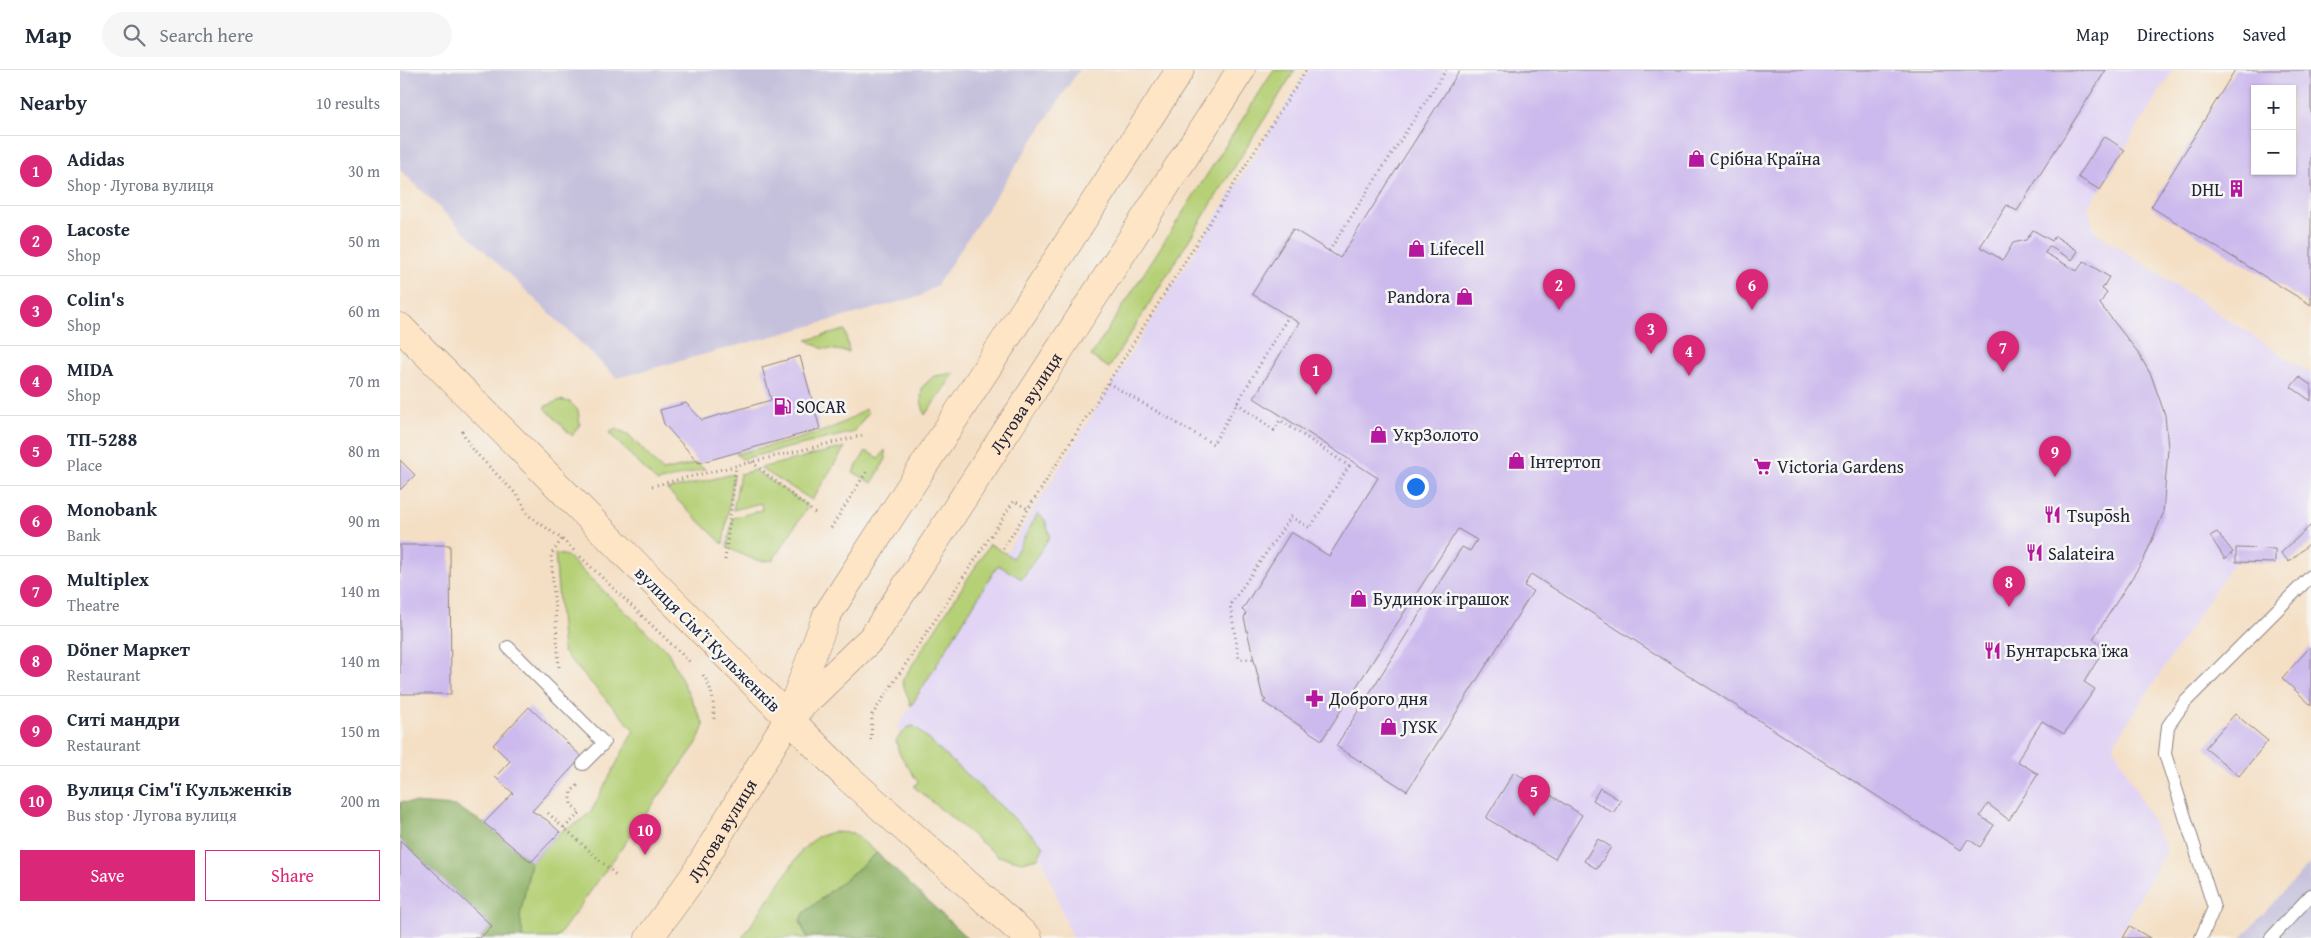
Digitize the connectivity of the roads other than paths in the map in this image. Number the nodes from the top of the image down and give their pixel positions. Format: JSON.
{"nodes":[{"id":1,"x":1242,"y":70,"type":"edge"},
{"id":2,"x":1178,"y":72,"type":"edge"},
{"id":3,"x":400,"y":327,"type":"edge"},
{"id":4,"x":2311,"y":576,"type":"edge"},
{"id":5,"x":508,"y":647,"type":"dead end"},
{"id":6,"x":788,"y":719,"type":"junction"},
{"id":7,"x":583,"y":764,"type":"dead end"},
{"id":8,"x":2311,"y":895,"type":"edge"},
{"id":9,"x":649,"y":938,"type":"edge"},
{"id":10,"x":1028,"y":938,"type":"edge"},
{"id":11,"x":2201,"y":938,"type":"edge"},
{"id":12,"x":2271,"y":938,"type":"edge"}],
"edges":[{"from":1,"to":6,"type":"main road","name":"Лугова вулиця"},
{"from":2,"to":6,"type":"main road","name":"Лугова вулиця"},
{"from":3,"to":6,"type":"main road","name":"вулиця Сімʼї Кульженків"},
{"from":4,"to":11,"type":"lane"},
{"from":5,"to":7,"type":"lane"},
{"from":6,"to":9,"type":"main road","name":"Лугова вулиця"},
{"from":6,"to":10,"type":"main road","name":"вулиця Сімʼї Кульженків"},
{"from":8,"to":12,"type":"lane"}]}
